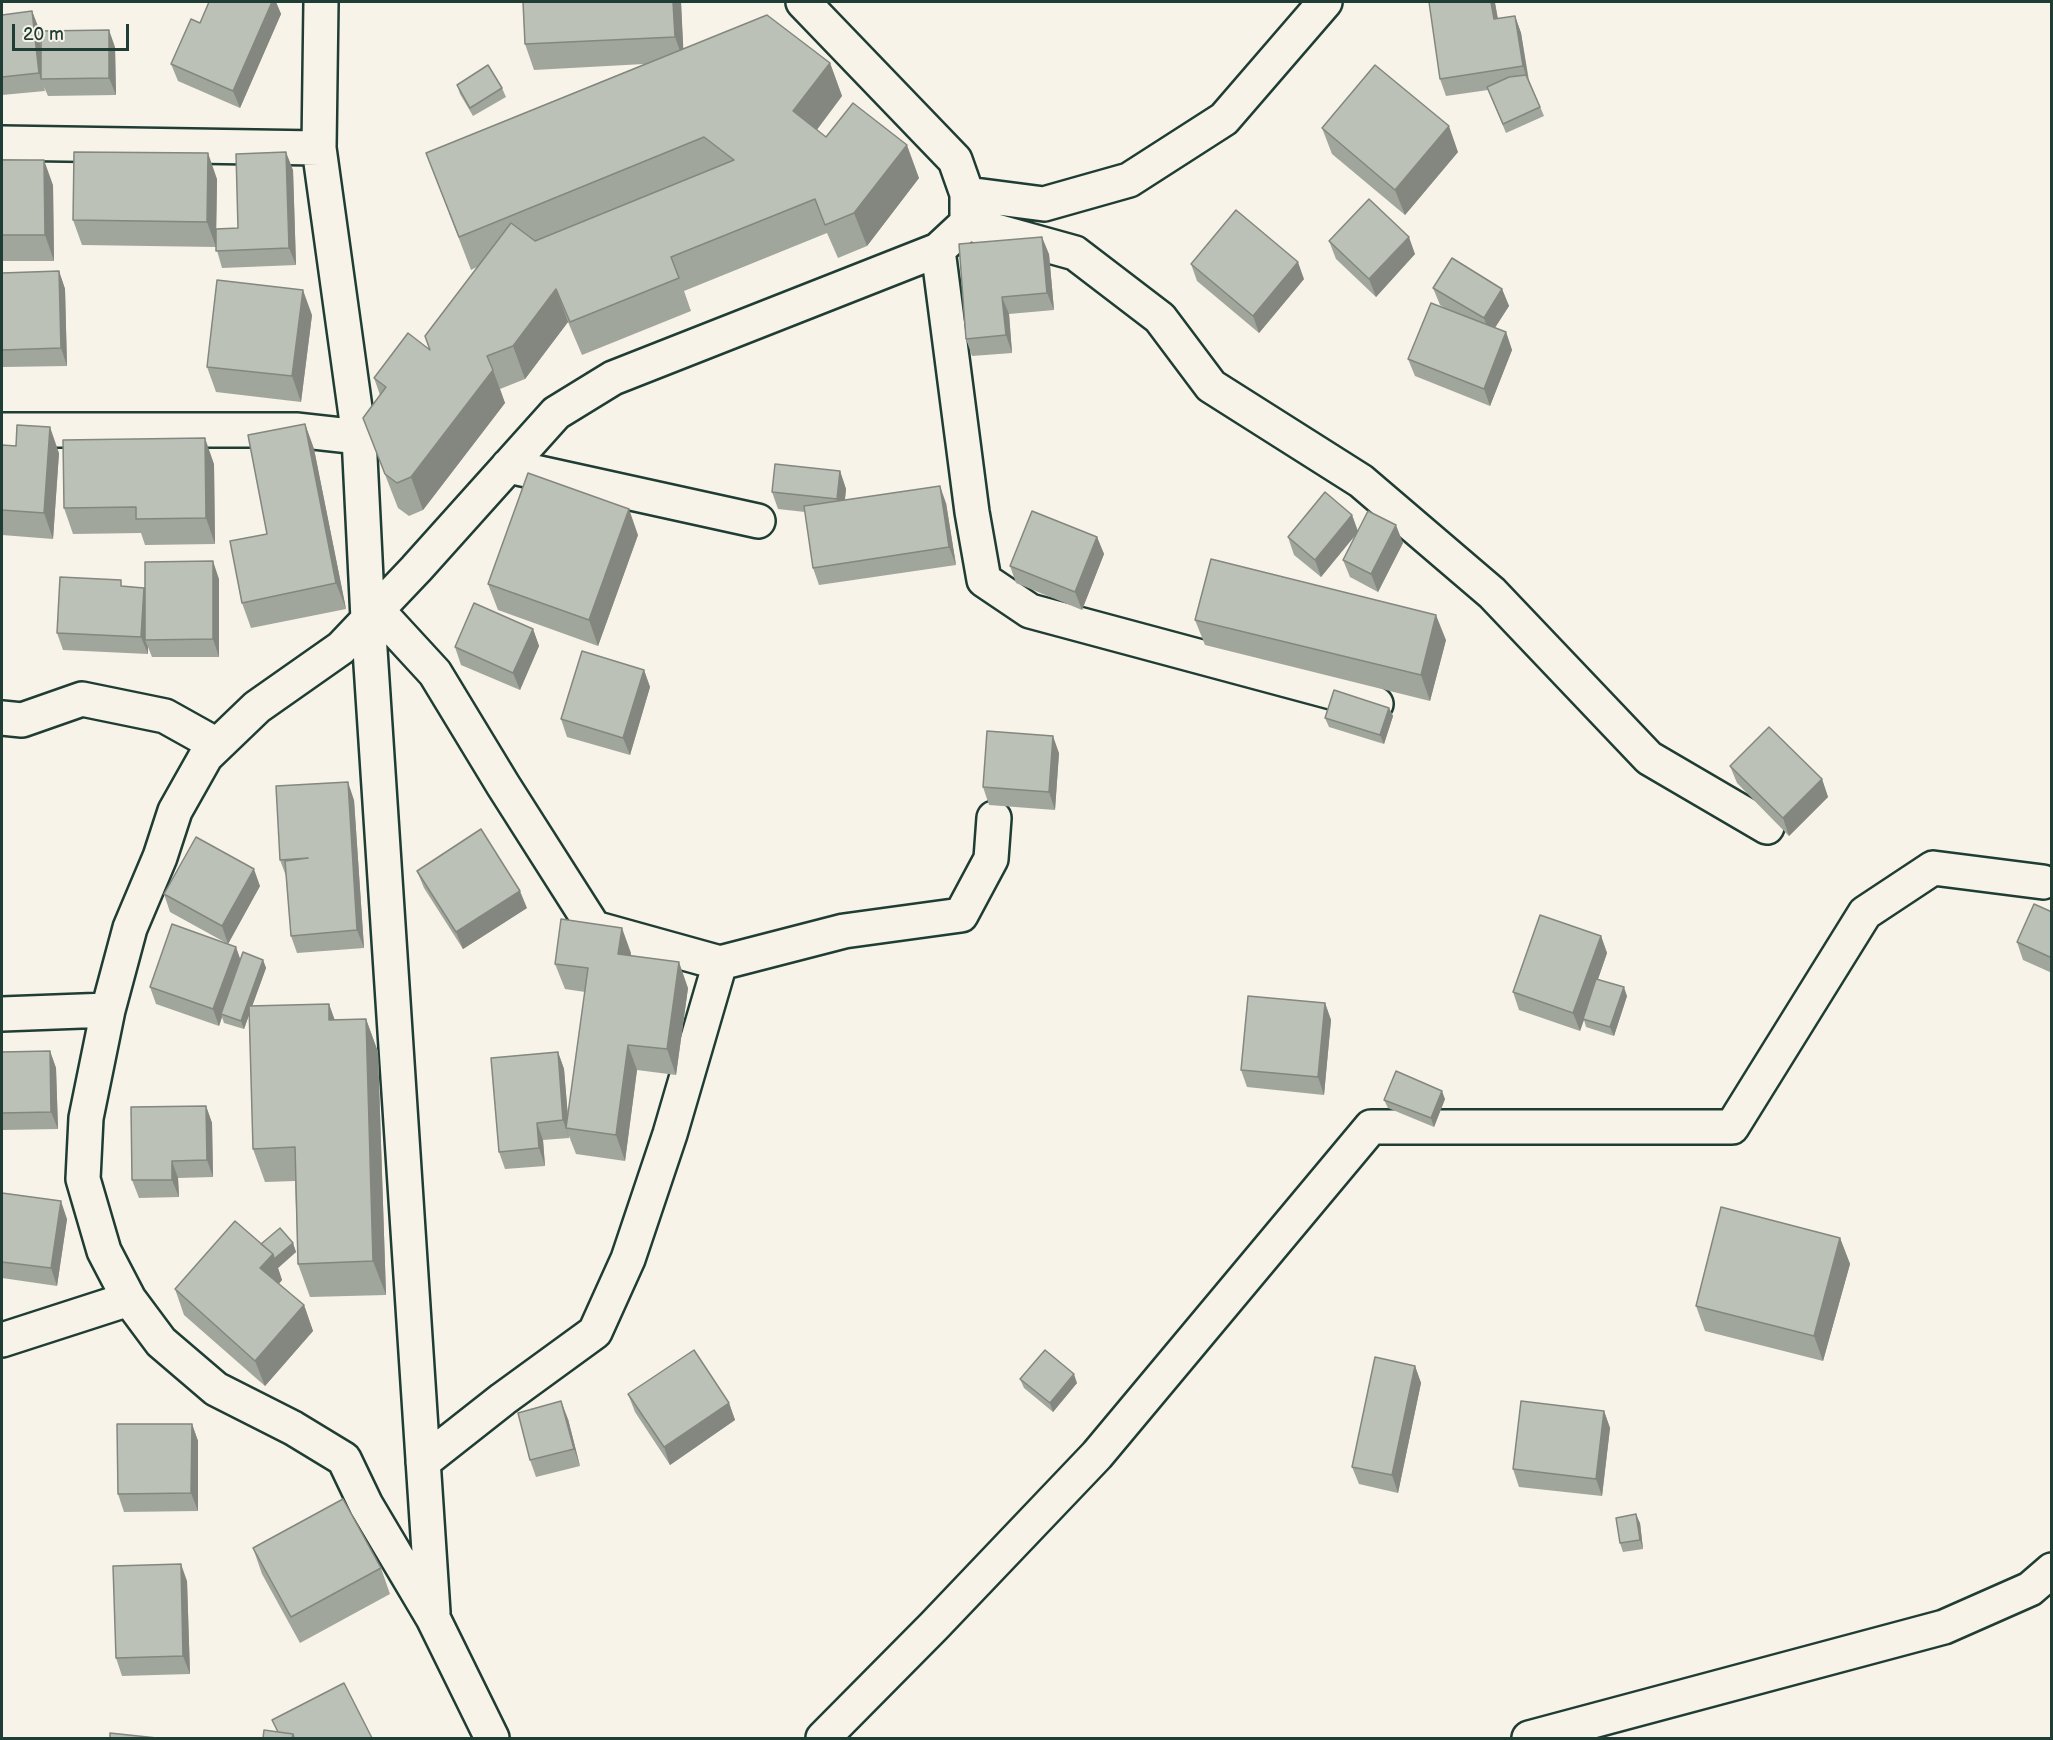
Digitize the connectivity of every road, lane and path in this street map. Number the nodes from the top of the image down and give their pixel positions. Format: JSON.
{"nodes":[{"id":1,"x":321,"y":2,"type":"edge"},
{"id":2,"x":802,"y":2,"type":"edge"},
{"id":3,"x":1325,"y":2,"type":"edge"},
{"id":4,"x":2,"y":143,"type":"edge"},
{"id":5,"x":318,"y":148,"type":"junction"},
{"id":6,"x":967,"y":208,"type":"junction"},
{"id":7,"x":938,"y":250,"type":"junction"},
{"id":8,"x":2,"y":430,"type":"edge"},
{"id":9,"x":358,"y":437,"type":"junction"},
{"id":10,"x":508,"y":466,"type":"junction"},
{"id":11,"x":758,"y":521,"type":"dead end"},
{"id":12,"x":372,"y":614,"type":"junction"},
{"id":13,"x":1387,"y":707,"type":"edge"},
{"id":14,"x":2,"y":718,"type":"edge"},
{"id":15,"x":217,"y":745,"type":"junction"},
{"id":16,"x":994,"y":818,"type":"dead end"},
{"id":17,"x":1767,"y":827,"type":"dead end"},
{"id":18,"x":2043,"y":882,"type":"dead end"},
{"id":19,"x":720,"y":963,"type":"junction"},
{"id":20,"x":108,"y":1010,"type":"junction"},
{"id":21,"x":2,"y":1014,"type":"edge"},
{"id":22,"x":129,"y":1299,"type":"junction"},
{"id":23,"x":2,"y":1340,"type":"edge"},
{"id":24,"x":423,"y":1462,"type":"junction"},
{"id":25,"x":2052,"y":1570,"type":"edge"},
{"id":26,"x":433,"y":1618,"type":"junction"},
{"id":27,"x":492,"y":1738,"type":"edge"},
{"id":28,"x":823,"y":1738,"type":"edge"},
{"id":29,"x":1529,"y":1738,"type":"edge"}],
"edges":[{"from":1,"to":5,"type":"street"},
{"from":2,"to":6,"type":"street"},
{"from":3,"to":6,"type":"street"},
{"from":4,"to":5,"type":"street"},
{"from":5,"to":9,"type":"street"},
{"from":6,"to":7,"type":"street"},
{"from":6,"to":17,"type":"street"},
{"from":7,"to":10,"type":"street"},
{"from":7,"to":13,"type":"street"},
{"from":8,"to":9,"type":"street"},
{"from":9,"to":12,"type":"street"},
{"from":10,"to":11,"type":"street"},
{"from":10,"to":12,"type":"street"},
{"from":12,"to":15,"type":"street"},
{"from":12,"to":19,"type":"street"},
{"from":12,"to":24,"type":"street"},
{"from":14,"to":15,"type":"street"},
{"from":15,"to":20,"type":"street"},
{"from":16,"to":19,"type":"street"},
{"from":18,"to":28,"type":"street"},
{"from":19,"to":24,"type":"street"},
{"from":20,"to":21,"type":"street"},
{"from":20,"to":22,"type":"street"},
{"from":22,"to":23,"type":"street"},
{"from":22,"to":26,"type":"street"},
{"from":24,"to":26,"type":"street"},
{"from":25,"to":29,"type":"street"},
{"from":26,"to":27,"type":"street"}]}
